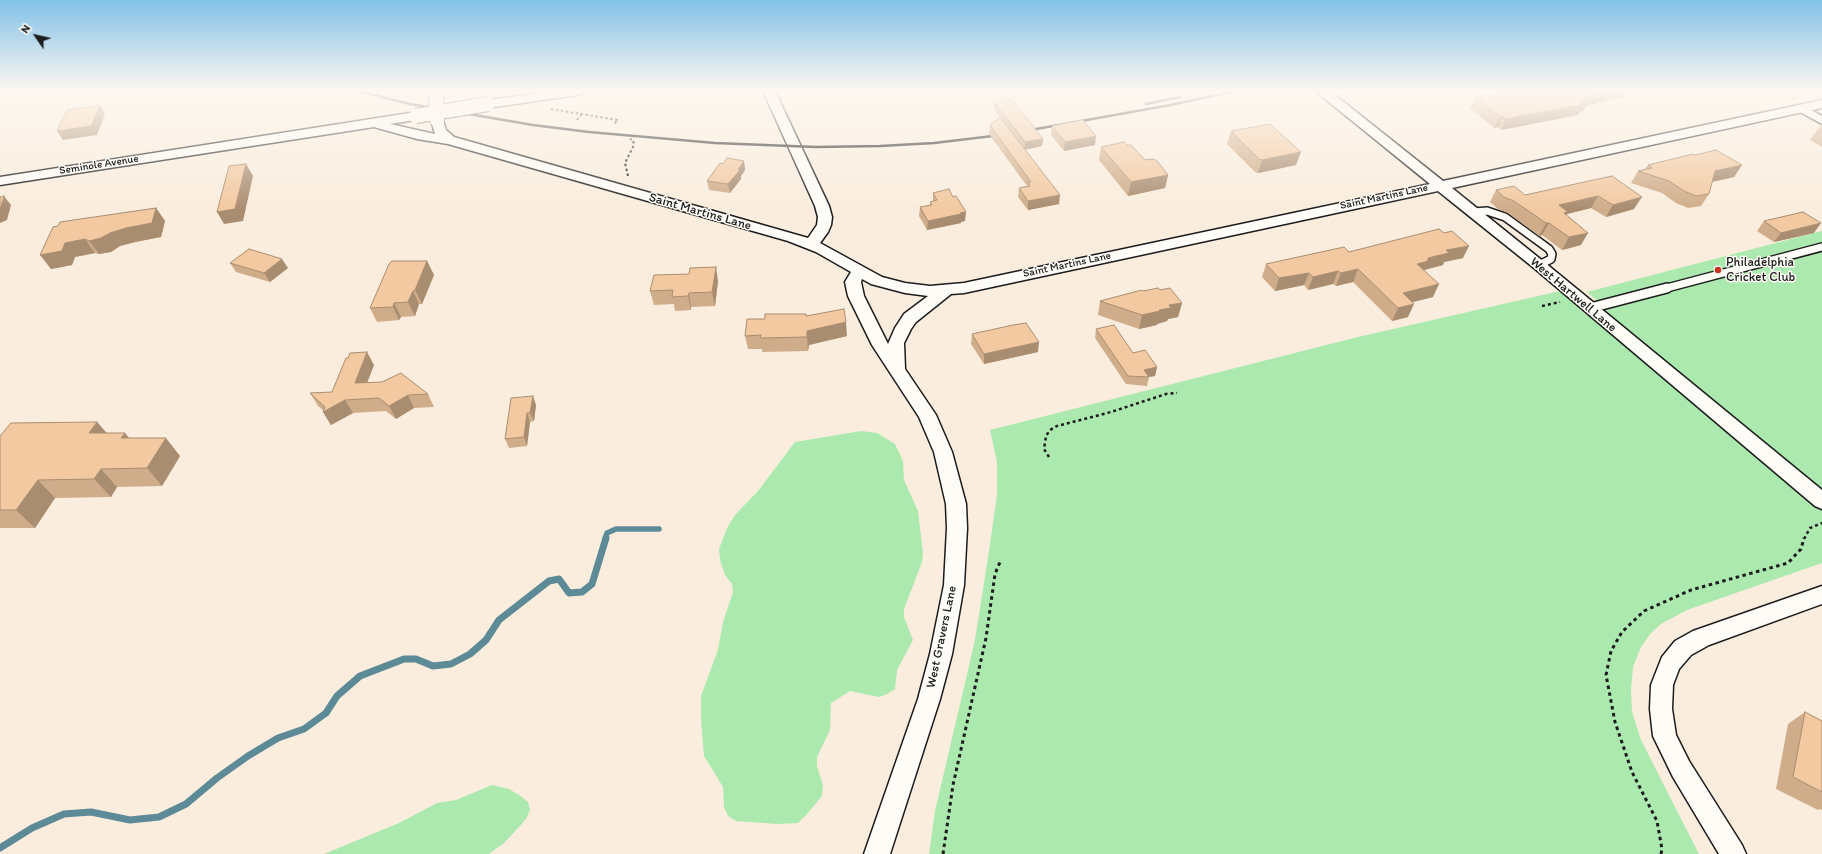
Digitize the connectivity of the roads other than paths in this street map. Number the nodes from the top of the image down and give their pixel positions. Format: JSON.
{"nodes":[{"id":1,"x":322,"y":131,"type":"edge"},
{"id":2,"x":402,"y":131,"type":"edge"},
{"id":3,"x":439,"y":131,"type":"edge"},
{"id":4,"x":788,"y":131,"type":"edge"},
{"id":5,"x":1374,"y":131,"type":"edge"},
{"id":6,"x":1698,"y":131,"type":"edge"},
{"id":7,"x":449,"y":140,"type":"junction"},
{"id":8,"x":0,"y":181,"type":"edge"},
{"id":9,"x":1441,"y":185,"type":"junction"},
{"id":10,"x":810,"y":244,"type":"junction"},
{"id":11,"x":1821,"y":248,"type":"edge"},
{"id":12,"x":859,"y":271,"type":"junction"},
{"id":13,"x":946,"y":290,"type":"junction"},
{"id":14,"x":1590,"y":308,"type":"junction"},
{"id":15,"x":897,"y":369,"type":"junction"},
{"id":16,"x":1822,"y":501,"type":"edge"},
{"id":17,"x":1822,"y":595,"type":"edge"},
{"id":18,"x":877,"y":854,"type":"edge"},
{"id":19,"x":1733,"y":854,"type":"edge"}],
"edges":[{"from":1,"to":8,"type":"street","name":"Seminole Avenue"},
{"from":2,"to":7,"type":"street","name":"Saint Martins Lane"},
{"from":3,"to":7,"type":"street"},
{"from":4,"to":10,"type":"street"},
{"from":5,"to":9,"type":"street","name":"West Hartwell Lane"},
{"from":6,"to":9,"type":"street","name":"Saint Martins Lane"},
{"from":7,"to":10,"type":"street","name":"Saint Martins Lane"},
{"from":9,"to":13,"type":"street","name":"Saint Martins Lane"},
{"from":9,"to":14,"type":"street","name":"West Hartwell Lane"},
{"from":10,"to":12,"type":"street","name":"Saint Martins Lane"},
{"from":11,"to":14,"type":"lane"},
{"from":12,"to":13,"type":"street","name":"Saint Martins Lane"},
{"from":12,"to":15,"type":"street","name":"West Gravers Lane"},
{"from":13,"to":15,"type":"street","name":"Saint Martins Lane"},
{"from":14,"to":16,"type":"street","name":"West Hartwell Lane"},
{"from":15,"to":18,"type":"street","name":"West Gravers Lane"},
{"from":17,"to":19,"type":"street"}]}
